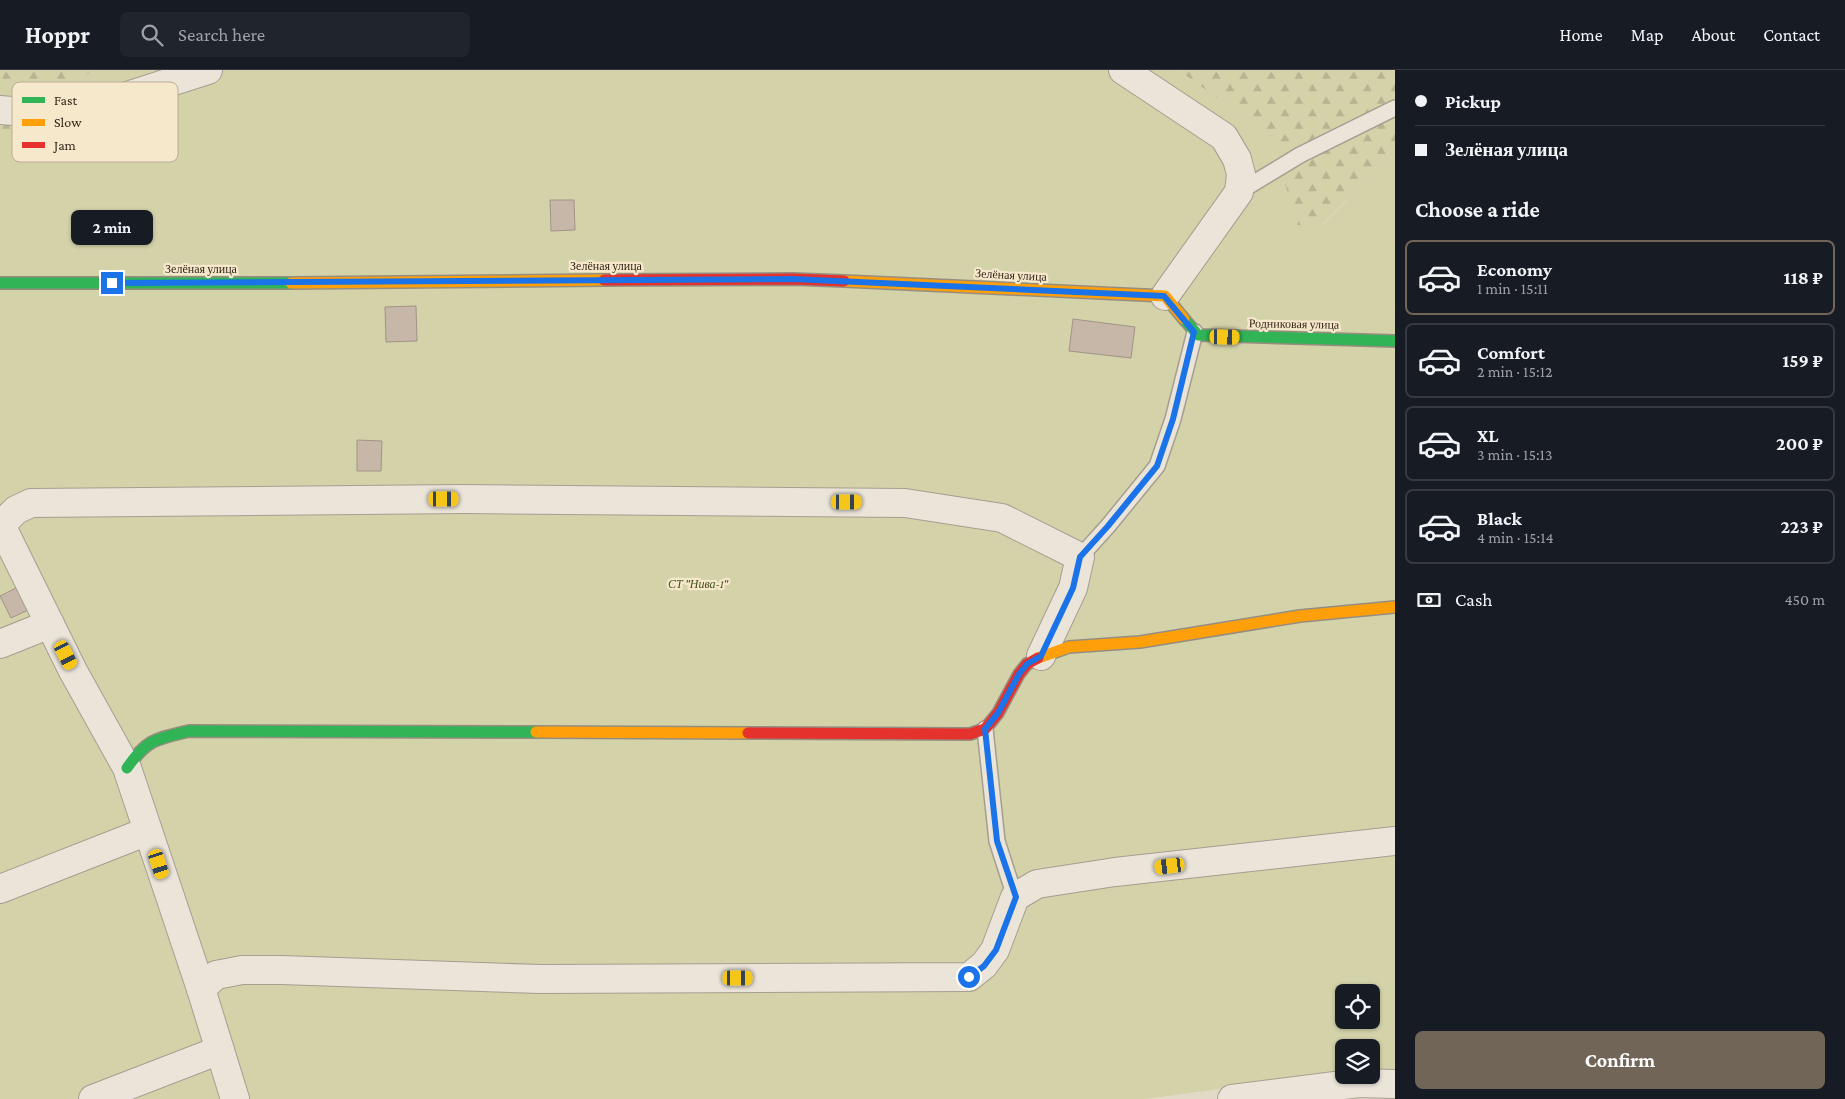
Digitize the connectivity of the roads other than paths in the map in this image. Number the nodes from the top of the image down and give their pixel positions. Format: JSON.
{"nodes":[{"id":1,"x":208,"y":70,"type":"edge"},
{"id":2,"x":1123,"y":70,"type":"edge"},
{"id":3,"x":171,"y":82,"type":"edge"},
{"id":4,"x":1395,"y":108,"type":"edge"},
{"id":5,"x":1239,"y":192,"type":"junction"},
{"id":6,"x":0,"y":283,"type":"edge"},
{"id":7,"x":1164,"y":296,"type":"junction"},
{"id":8,"x":1194,"y":332,"type":"junction"},
{"id":9,"x":1395,"y":341,"type":"edge"},
{"id":10,"x":0,"y":524,"type":"edge"},
{"id":11,"x":1080,"y":557,"type":"junction"},
{"id":12,"x":1395,"y":608,"type":"edge"},
{"id":13,"x":50,"y":624,"type":"junction"},
{"id":14,"x":0,"y":644,"type":"edge"},
{"id":15,"x":1041,"y":656,"type":"junction"},
{"id":16,"x":985,"y":729,"type":"junction"},
{"id":17,"x":127,"y":768,"type":"junction"},
{"id":18,"x":148,"y":831,"type":"junction"},
{"id":19,"x":1395,"y":841,"type":"edge"},
{"id":20,"x":0,"y":890,"type":"edge"},
{"id":21,"x":1016,"y":897,"type":"junction"},
{"id":22,"x":201,"y":989,"type":"junction"},
{"id":23,"x":220,"y":1050,"type":"junction"},
{"id":24,"x":1395,"y":1084,"type":"edge"},
{"id":25,"x":93,"y":1099,"type":"edge"},
{"id":26,"x":235,"y":1099,"type":"edge"},
{"id":27,"x":1232,"y":1099,"type":"edge"}],
"edges":[{"from":1,"to":3,"type":"street"},
{"from":2,"to":5,"type":"street"},
{"from":4,"to":5,"type":"lane"},
{"from":5,"to":7,"type":"street"},
{"from":6,"to":7,"type":"street","name":"Зелёная улица"},
{"from":7,"to":8,"type":"street"},
{"from":8,"to":9,"type":"street","name":"Родниковая улица"},
{"from":8,"to":11,"type":"lane"},
{"from":10,"to":11,"type":"street"},
{"from":10,"to":13,"type":"street"},
{"from":11,"to":15,"type":"street"},
{"from":12,"to":15,"type":"street"},
{"from":13,"to":14,"type":"street"},
{"from":13,"to":17,"type":"street"},
{"from":15,"to":16,"type":"street"},
{"from":16,"to":17,"type":"street"},
{"from":16,"to":21,"type":"lane"},
{"from":17,"to":18,"type":"street"},
{"from":18,"to":20,"type":"street"},
{"from":18,"to":22,"type":"street"},
{"from":19,"to":21,"type":"street"},
{"from":21,"to":22,"type":"street"},
{"from":22,"to":23,"type":"street"},
{"from":23,"to":25,"type":"street"},
{"from":23,"to":26,"type":"street"},
{"from":24,"to":27,"type":"street"}]}
